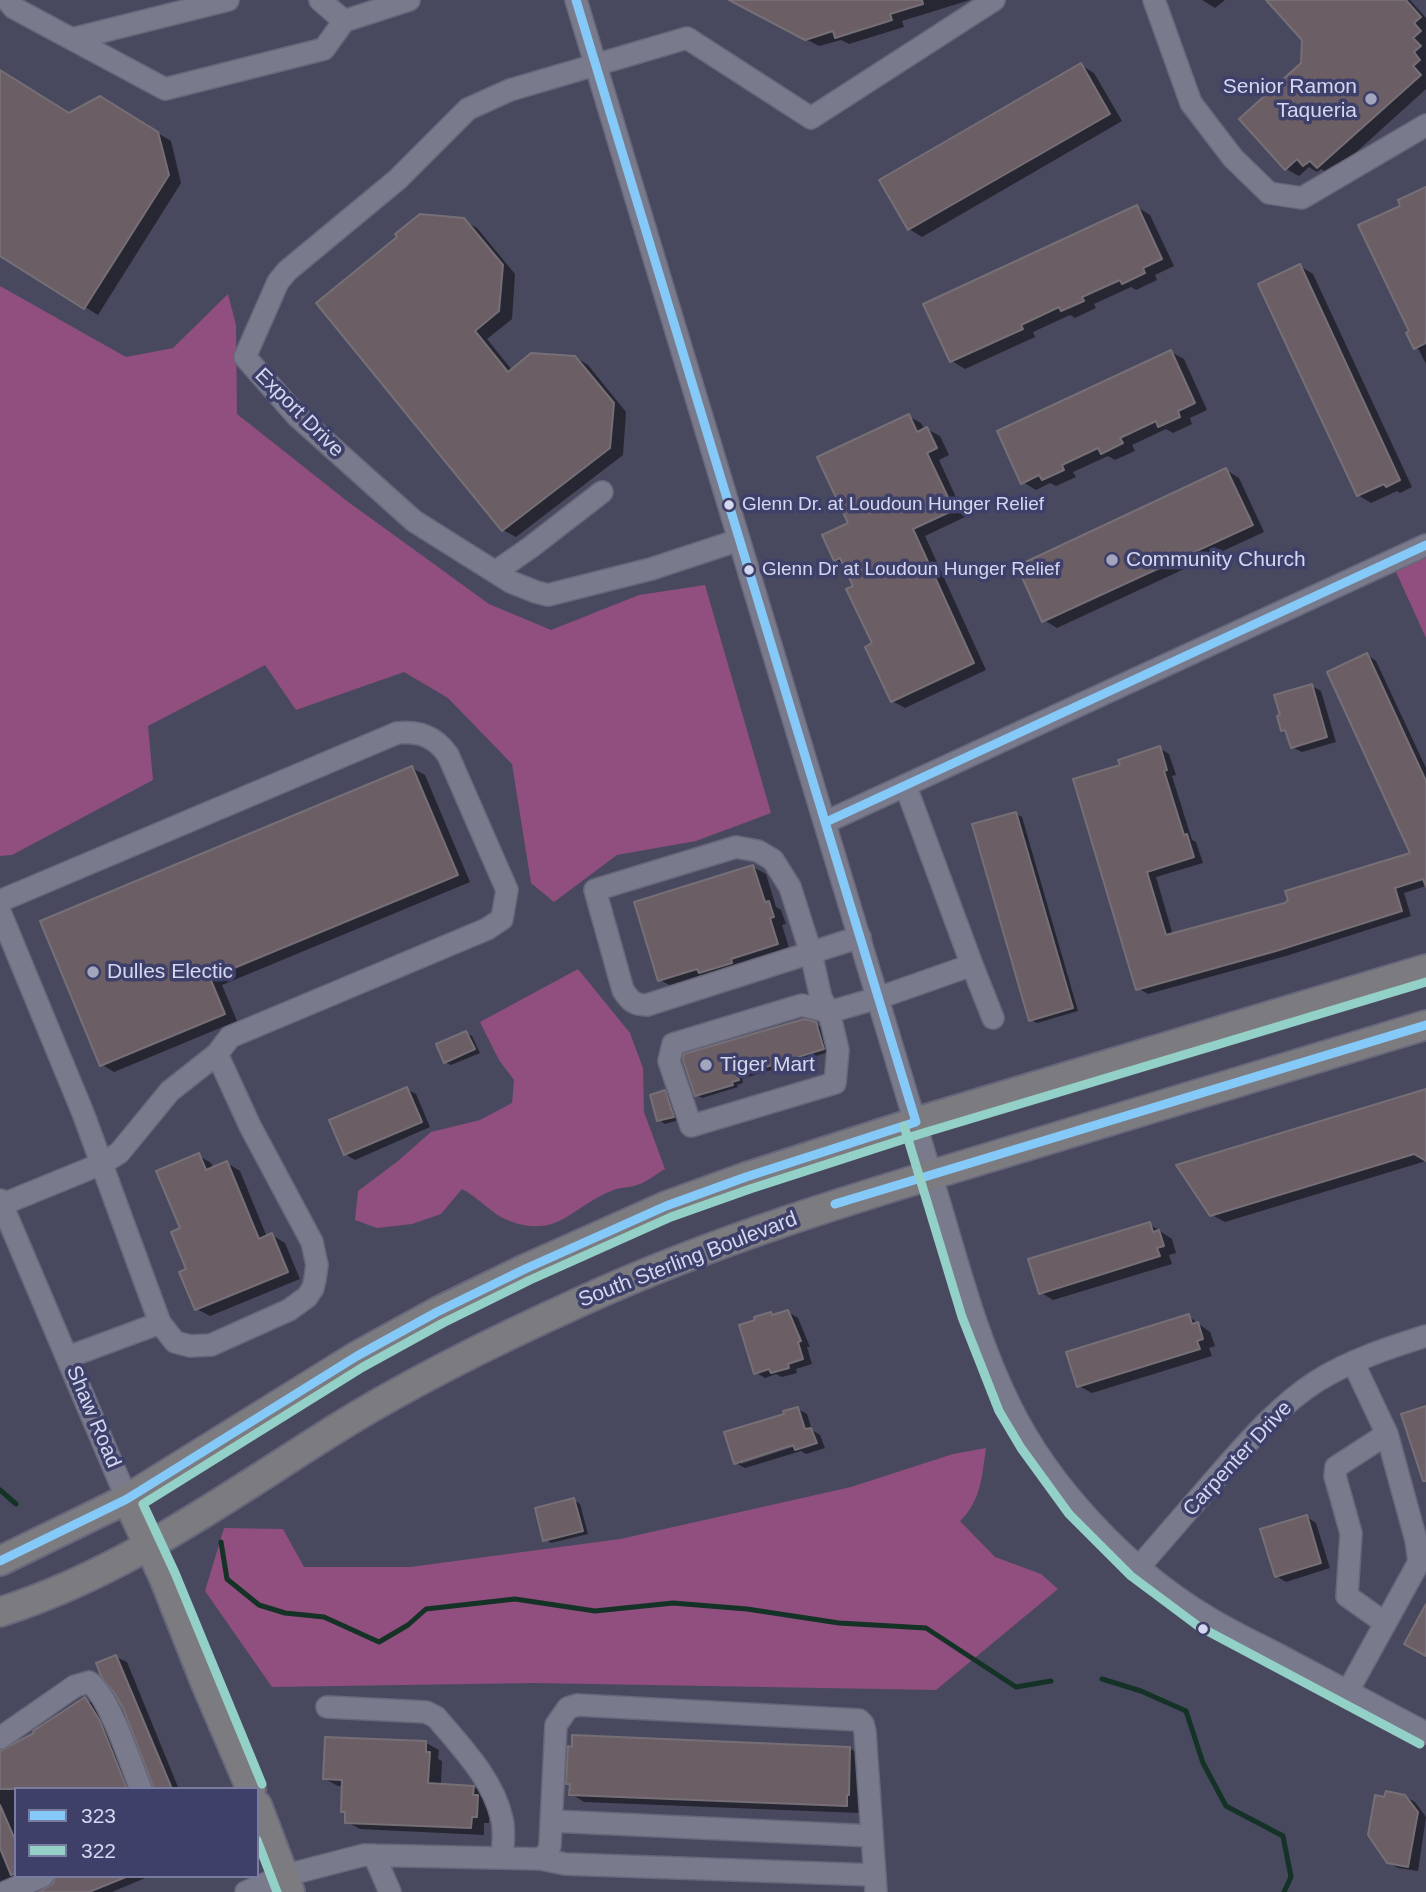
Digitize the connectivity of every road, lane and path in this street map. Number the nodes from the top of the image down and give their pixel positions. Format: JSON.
{"nodes":[{"id":1,"x":8,"y":0,"type":"edge"},
{"id":2,"x":228,"y":0,"type":"edge"},
{"id":3,"x":320,"y":0,"type":"edge"},
{"id":4,"x":409,"y":0,"type":"edge"},
{"id":5,"x":576,"y":0,"type":"edge"},
{"id":6,"x":994,"y":0,"type":"edge"},
{"id":7,"x":1154,"y":0,"type":"edge"},
{"id":8,"x":344,"y":21,"type":"junction"},
{"id":9,"x":72,"y":39,"type":"junction"},
{"id":10,"x":596,"y":64,"type":"junction"},
{"id":11,"x":1426,"y":125,"type":"edge"},
{"id":12,"x":602,"y":492,"type":"dead end"},
{"id":13,"x":739,"y":540,"type":"junction"},
{"id":14,"x":1426,"y":545,"type":"edge"},
{"id":15,"x":495,"y":572,"type":"junction"},
{"id":16,"x":906,"y":787,"type":"junction"},
{"id":17,"x":826,"y":822,"type":"junction"},
{"id":18,"x":0,"y":901,"type":"edge"},
{"id":19,"x":0,"y":912,"type":"edge"},
{"id":20,"x":860,"y":937,"type":"junction"},
{"id":21,"x":811,"y":953,"type":"junction"},
{"id":22,"x":972,"y":965,"type":"junction"},
{"id":23,"x":1426,"y":969,"type":"edge"},
{"id":24,"x":878,"y":998,"type":"junction"},
{"id":25,"x":829,"y":1012,"type":"junction"},
{"id":26,"x":993,"y":1018,"type":"dead end"},
{"id":27,"x":1426,"y":1025,"type":"edge"},
{"id":28,"x":217,"y":1054,"type":"junction"},
{"id":29,"x":916,"y":1122,"type":"junction"},
{"id":30,"x":101,"y":1164,"type":"junction"},
{"id":31,"x":931,"y":1175,"type":"junction"},
{"id":32,"x":1,"y":1203,"type":"edge"},
{"id":33,"x":160,"y":1323,"type":"junction"},
{"id":34,"x":1426,"y":1336,"type":"edge"},
{"id":35,"x":68,"y":1357,"type":"junction"},
{"id":36,"x":1353,"y":1362,"type":"junction"},
{"id":37,"x":1387,"y":1434,"type":"junction"},
{"id":38,"x":127,"y":1499,"type":"junction"},
{"id":39,"x":149,"y":1545,"type":"junction"},
{"id":40,"x":0,"y":1561,"type":"edge"},
{"id":41,"x":1139,"y":1567,"type":"junction"},
{"id":42,"x":0,"y":1612,"type":"edge"},
{"id":43,"x":1385,"y":1623,"type":"junction"},
{"id":44,"x":1348,"y":1691,"type":"junction"},
{"id":45,"x":327,"y":1707,"type":"dead end"},
{"id":46,"x":1426,"y":1733,"type":"edge"},
{"id":47,"x":0,"y":1738,"type":"edge"},
{"id":48,"x":140,"y":1787,"type":"edge"},
{"id":49,"x":250,"y":1787,"type":"edge"},
{"id":50,"x":259,"y":1810,"type":"edge"},
{"id":51,"x":552,"y":1821,"type":"junction"},
{"id":52,"x":872,"y":1836,"type":"junction"},
{"id":53,"x":374,"y":1855,"type":"junction"},
{"id":54,"x":502,"y":1858,"type":"junction"},
{"id":55,"x":541,"y":1859,"type":"junction"},
{"id":56,"x":39,"y":1878,"type":"edge"},
{"id":57,"x":287,"y":1884,"type":"edge"},
{"id":58,"x":875,"y":1884,"type":"edge"},
{"id":59,"x":6,"y":1892,"type":"edge"},
{"id":60,"x":246,"y":1892,"type":"edge"},
{"id":61,"x":390,"y":1892,"type":"edge"}],
"edges":[{"from":1,"to":9,"type":"street"},
{"from":2,"to":9,"type":"street"},
{"from":3,"to":8,"type":"street"},
{"from":4,"to":8,"type":"street"},
{"from":5,"to":10,"type":"street"},
{"from":6,"to":10,"type":"street"},
{"from":7,"to":11,"type":"street"},
{"from":8,"to":9,"type":"street"},
{"from":10,"to":13,"type":"street"},
{"from":10,"to":15,"type":"street","name":"Export Drive"},
{"from":12,"to":15,"type":"street"},
{"from":13,"to":15,"type":"street","name":"Export Drive"},
{"from":13,"to":17,"type":"street"},
{"from":14,"to":16,"type":"street"},
{"from":16,"to":17,"type":"street"},
{"from":16,"to":22,"type":"street"},
{"from":17,"to":20,"type":"street"},
{"from":18,"to":28,"type":"street"},
{"from":19,"to":30,"type":"street"},
{"from":20,"to":21,"type":"street"},
{"from":20,"to":24,"type":"street"},
{"from":21,"to":21,"type":"street"},
{"from":21,"to":25,"type":"street"},
{"from":22,"to":24,"type":"street"},
{"from":22,"to":26,"type":"street"},
{"from":23,"to":29,"type":"main road"},
{"from":24,"to":25,"type":"street"},
{"from":24,"to":29,"type":"street"},
{"from":25,"to":25,"type":"street"},
{"from":27,"to":31,"type":"main road","name":"South Sterling Boulevard"},
{"from":28,"to":30,"type":"street"},
{"from":28,"to":33,"type":"street"},
{"from":29,"to":31,"type":"street"},
{"from":29,"to":38,"type":"main road"},
{"from":30,"to":32,"type":"street"},
{"from":30,"to":33,"type":"street"},
{"from":31,"to":39,"type":"main road","name":"South Sterling Boulevard"},
{"from":31,"to":41,"type":"street"},
{"from":32,"to":35,"type":"street","name":"Shaw Road"},
{"from":33,"to":35,"type":"street"},
{"from":34,"to":36,"type":"street","name":"Carpenter Drive"},
{"from":35,"to":38,"type":"street","name":"Shaw Road"},
{"from":36,"to":37,"type":"street"},
{"from":36,"to":41,"type":"street","name":"Carpenter Drive"},
{"from":37,"to":43,"type":"street"},
{"from":37,"to":43,"type":"street"},
{"from":38,"to":39,"type":"main road","name":"Shaw Road"},
{"from":38,"to":40,"type":"main road"},
{"from":39,"to":42,"type":"main road","name":"South Sterling Boulevard"},
{"from":39,"to":49,"type":"main road","name":"Shaw Road"},
{"from":41,"to":44,"type":"street"},
{"from":43,"to":44,"type":"street"},
{"from":44,"to":46,"type":"street"},
{"from":45,"to":54,"type":"street"},
{"from":47,"to":48,"type":"street"},
{"from":50,"to":57,"type":"main road"},
{"from":51,"to":52,"type":"street"},
{"from":51,"to":52,"type":"street"},
{"from":51,"to":55,"type":"street"},
{"from":52,"to":58,"type":"street"},
{"from":53,"to":54,"type":"street"},
{"from":53,"to":57,"type":"street"},
{"from":53,"to":61,"type":"street"},
{"from":54,"to":55,"type":"street"},
{"from":55,"to":58,"type":"street"},
{"from":56,"to":59,"type":"street"},
{"from":57,"to":60,"type":"street"}]}
